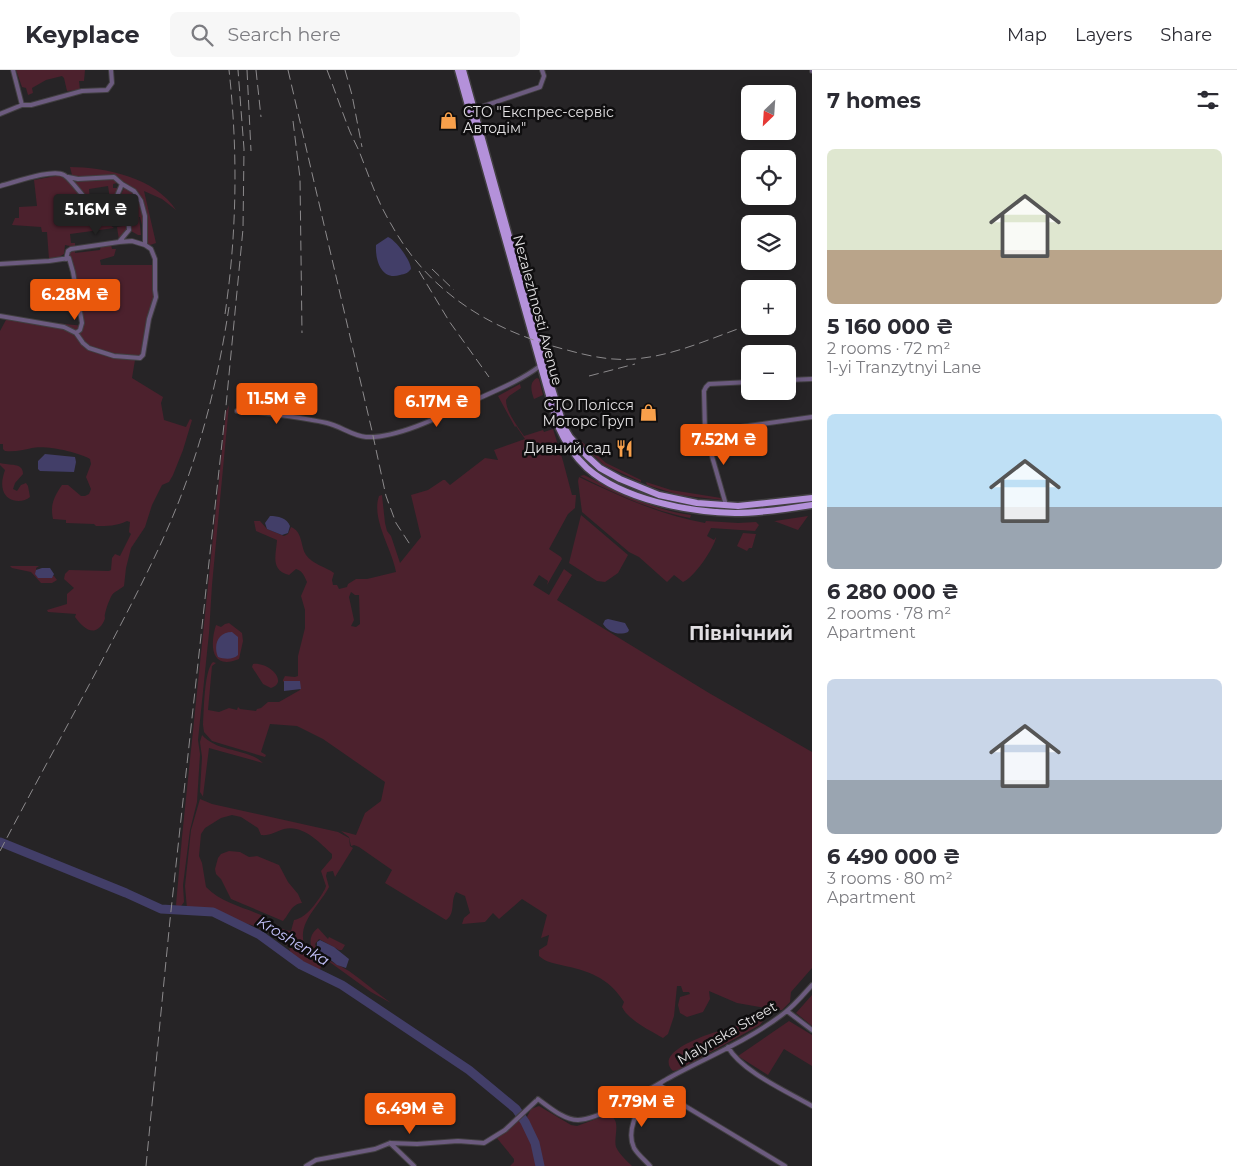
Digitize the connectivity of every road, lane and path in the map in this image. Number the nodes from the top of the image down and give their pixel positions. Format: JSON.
{"nodes":[{"id":1,"x":14,"y":70,"type":"edge"},
{"id":2,"x":111,"y":70,"type":"edge"},
{"id":3,"x":458,"y":70,"type":"edge"},
{"id":4,"x":463,"y":70,"type":"edge"},
{"id":5,"x":542,"y":70,"type":"edge"},
{"id":6,"x":22,"y":105,"type":"junction"},
{"id":7,"x":473,"y":110,"type":"junction"},
{"id":8,"x":0,"y":114,"type":"edge"},
{"id":9,"x":68,"y":177,"type":"junction"},
{"id":10,"x":122,"y":184,"type":"junction"},
{"id":11,"x":0,"y":186,"type":"edge"},
{"id":12,"x":114,"y":203,"type":"junction"},
{"id":13,"x":119,"y":242,"type":"junction"},
{"id":14,"x":145,"y":245,"type":"junction"},
{"id":15,"x":67,"y":259,"type":"junction"},
{"id":16,"x":0,"y":264,"type":"edge"},
{"id":17,"x":0,"y":316,"type":"edge"},
{"id":18,"x":76,"y":333,"type":"junction"},
{"id":19,"x":542,"y":364,"type":"junction"},
{"id":20,"x":812,"y":379,"type":"edge"},
{"id":21,"x":796,"y":380,"type":"edge"},
{"id":22,"x":741,"y":382,"type":"edge"},
{"id":23,"x":237,"y":411,"type":"dead end"},
{"id":24,"x":812,"y":417,"type":"edge"},
{"id":25,"x":705,"y":432,"type":"junction"},
{"id":26,"x":812,"y":498,"type":"edge"},
{"id":27,"x":726,"y":505,"type":"junction"},
{"id":28,"x":812,"y":505,"type":"edge"},
{"id":29,"x":812,"y":985,"type":"edge"},
{"id":30,"x":787,"y":1011,"type":"junction"},
{"id":31,"x":812,"y":1030,"type":"edge"},
{"id":32,"x":728,"y":1047,"type":"junction"},
{"id":33,"x":659,"y":1084,"type":"junction"},
{"id":34,"x":650,"y":1090,"type":"junction"},
{"id":35,"x":812,"y":1106,"type":"edge"},
{"id":36,"x":390,"y":1143,"type":"junction"},
{"id":37,"x":306,"y":1166,"type":"edge"},
{"id":38,"x":414,"y":1166,"type":"edge"},
{"id":39,"x":650,"y":1166,"type":"edge"},
{"id":40,"x":785,"y":1166,"type":"edge"}],
"edges":[{"from":1,"to":6,"type":"street"},
{"from":2,"to":6,"type":"street"},
{"from":3,"to":7,"type":"main road","name":"Nezalezhnosti Avenue"},
{"from":4,"to":7,"type":"main road","name":"Nezalezhnosti Avenue"},
{"from":5,"to":7,"type":"street"},
{"from":6,"to":8,"type":"street"},
{"from":7,"to":19,"type":"main road","name":"Nezalezhnosti Avenue"},
{"from":9,"to":10,"type":"street"},
{"from":9,"to":11,"type":"street"},
{"from":9,"to":12,"type":"street"},
{"from":10,"to":12,"type":"street"},
{"from":10,"to":14,"type":"street"},
{"from":12,"to":13,"type":"street"},
{"from":13,"to":14,"type":"street"},
{"from":13,"to":15,"type":"street"},
{"from":14,"to":18,"type":"street"},
{"from":15,"to":16,"type":"street"},
{"from":15,"to":18,"type":"street"},
{"from":17,"to":18,"type":"street"},
{"from":19,"to":23,"type":"street"},
{"from":19,"to":27,"type":"main road","name":"Nezalezhnosti Avenue"},
{"from":19,"to":28,"type":"main road","name":"Nezalezhnosti Avenue"},
{"from":20,"to":21,"type":"street"},
{"from":22,"to":25,"type":"street"},
{"from":24,"to":25,"type":"street"},
{"from":25,"to":27,"type":"street"},
{"from":26,"to":27,"type":"main road","name":"Nezalezhnosti Avenue"},
{"from":29,"to":30,"type":"street","name":"Malynska Street"},
{"from":30,"to":31,"type":"street"},
{"from":30,"to":32,"type":"street","name":"Malynska Street"},
{"from":32,"to":33,"type":"street","name":"Malynska Street"},
{"from":32,"to":35,"type":"street"},
{"from":33,"to":34,"type":"street","name":"Malynska Street"},
{"from":33,"to":40,"type":"street"},
{"from":34,"to":36,"type":"street","name":"Malynska Street"},
{"from":34,"to":39,"type":"street"},
{"from":36,"to":37,"type":"street"},
{"from":36,"to":38,"type":"street"}]}
